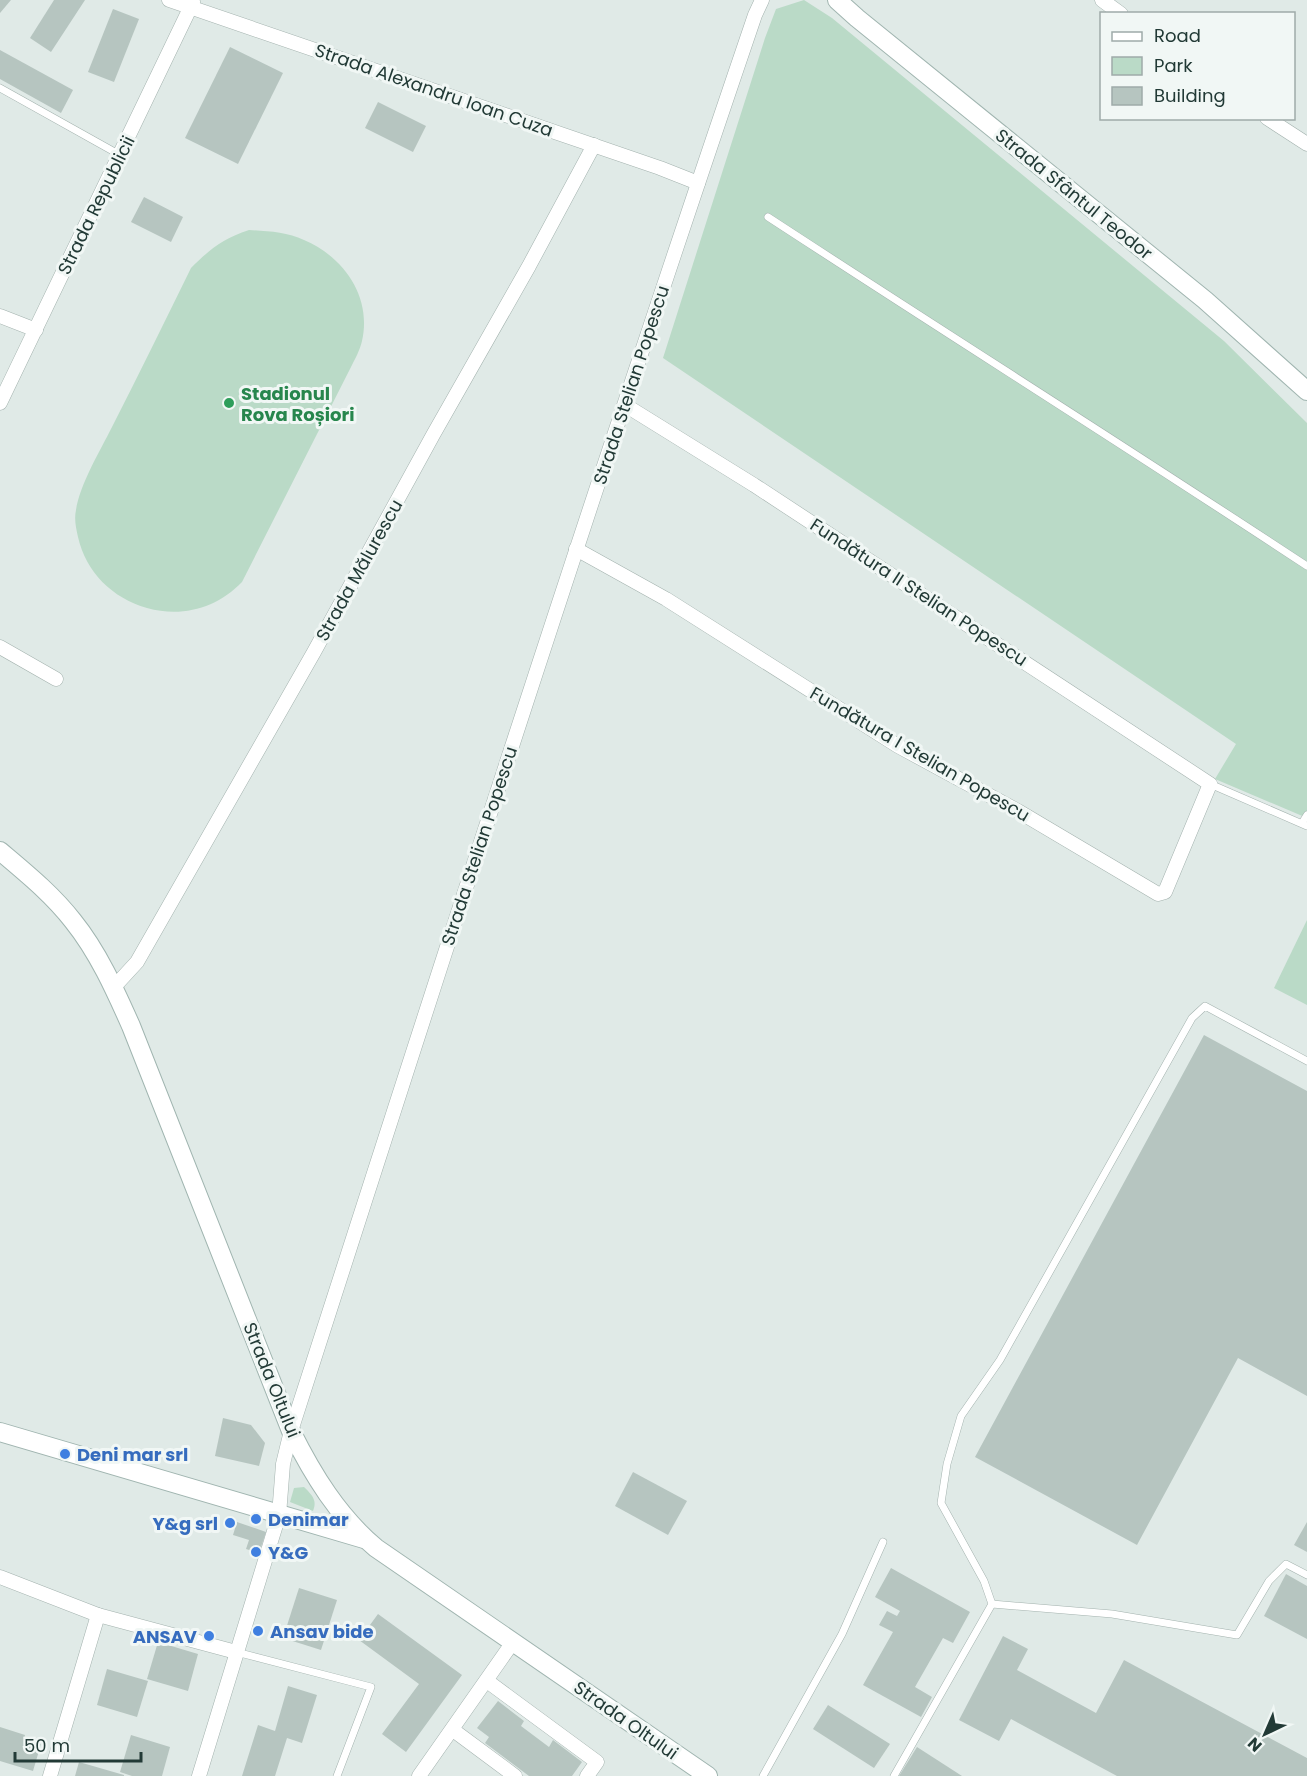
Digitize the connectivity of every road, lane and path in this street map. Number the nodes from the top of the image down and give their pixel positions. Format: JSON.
{"nodes":[{"id":1,"x":169,"y":0,"type":"edge"},
{"id":2,"x":762,"y":0,"type":"edge"},
{"id":3,"x":837,"y":0,"type":"edge"},
{"id":4,"x":1102,"y":0,"type":"edge"},
{"id":5,"x":192,"y":4,"type":"edge"},
{"id":6,"x":1118,"y":12,"type":"edge"},
{"id":7,"x":0,"y":88,"type":"edge"},
{"id":8,"x":1270,"y":120,"type":"edge"},
{"id":9,"x":1307,"y":144,"type":"edge"},
{"id":10,"x":594,"y":145,"type":"junction"},
{"id":11,"x":120,"y":155,"type":"junction"},
{"id":12,"x":698,"y":183,"type":"junction"},
{"id":13,"x":768,"y":217,"type":"dead end"},
{"id":14,"x":0,"y":316,"type":"edge"},
{"id":15,"x":36,"y":330,"type":"junction"},
{"id":16,"x":1307,"y":391,"type":"edge"},
{"id":17,"x":0,"y":403,"type":"edge"},
{"id":18,"x":625,"y":405,"type":"junction"},
{"id":19,"x":576,"y":549,"type":"junction"},
{"id":20,"x":1307,"y":566,"type":"edge"},
{"id":21,"x":0,"y":647,"type":"edge"},
{"id":22,"x":56,"y":679,"type":"dead end"},
{"id":23,"x":1210,"y":784,"type":"junction"},
{"id":24,"x":1307,"y":815,"type":"edge"},
{"id":25,"x":1304,"y":824,"type":"edge"},
{"id":26,"x":0,"y":851,"type":"edge"},
{"id":27,"x":114,"y":987,"type":"junction"},
{"id":28,"x":1307,"y":1061,"type":"edge"},
{"id":29,"x":0,"y":1431,"type":"edge"},
{"id":30,"x":291,"y":1431,"type":"junction"},
{"id":31,"x":279,"y":1515,"type":"junction"},
{"id":32,"x":366,"y":1539,"type":"junction"},
{"id":33,"x":883,"y":1542,"type":"dead end"},
{"id":34,"x":1307,"y":1575,"type":"edge"},
{"id":35,"x":0,"y":1577,"type":"edge"},
{"id":36,"x":992,"y":1604,"type":"junction"},
{"id":37,"x":98,"y":1615,"type":"junction"},
{"id":38,"x":513,"y":1642,"type":"junction"},
{"id":39,"x":236,"y":1652,"type":"junction"},
{"id":40,"x":487,"y":1682,"type":"junction"},
{"id":41,"x":453,"y":1730,"type":"junction"},
{"id":42,"x":50,"y":1776,"type":"edge"},
{"id":43,"x":199,"y":1776,"type":"edge"},
{"id":44,"x":337,"y":1776,"type":"edge"},
{"id":45,"x":419,"y":1776,"type":"edge"},
{"id":46,"x":515,"y":1776,"type":"edge"},
{"id":47,"x":587,"y":1776,"type":"edge"},
{"id":48,"x":708,"y":1776,"type":"edge"},
{"id":49,"x":763,"y":1776,"type":"edge"},
{"id":50,"x":894,"y":1776,"type":"edge"}],
"edges":[{"from":1,"to":5,"type":"street","name":"Strada Alexandru Ioan Cuza"},
{"from":2,"to":12,"type":"street","name":"Strada Stelian Popescu"},
{"from":3,"to":16,"type":"main road","name":"Strada Sfântul Teodor"},
{"from":4,"to":6,"type":"street"},
{"from":5,"to":10,"type":"street","name":"Strada Alexandru Ioan Cuza"},
{"from":5,"to":11,"type":"street","name":"Strada Republicii"},
{"from":7,"to":11,"type":"lane"},
{"from":8,"to":9,"type":"street"},
{"from":10,"to":12,"type":"street","name":"Strada Alexandru Ioan Cuza"},
{"from":10,"to":27,"type":"street","name":"Strada Mălurescu"},
{"from":11,"to":15,"type":"street","name":"Strada Republicii"},
{"from":12,"to":18,"type":"street","name":"Strada Stelian Popescu"},
{"from":13,"to":20,"type":"lane"},
{"from":14,"to":15,"type":"street"},
{"from":15,"to":17,"type":"street","name":"Strada Republicii"},
{"from":18,"to":19,"type":"street","name":"Strada Stelian Popescu"},
{"from":18,"to":23,"type":"street","name":"Fundătura II Stelian Popescu"},
{"from":19,"to":23,"type":"street","name":"Fundătura I Stelian Popescu"},
{"from":19,"to":30,"type":"street","name":"Strada Stelian Popescu"},
{"from":21,"to":22,"type":"street"},
{"from":23,"to":25,"type":"lane"},
{"from":24,"to":25,"type":"lane"},
{"from":26,"to":27,"type":"main road","name":"Strada Oltului"},
{"from":27,"to":30,"type":"main road","name":"Strada Oltului"},
{"from":28,"to":36,"type":"lane"},
{"from":29,"to":31,"type":"main road"},
{"from":30,"to":31,"type":"street","name":"Strada Stelian Popescu"},
{"from":30,"to":32,"type":"main road","name":"Strada Oltului"},
{"from":31,"to":32,"type":"main road"},
{"from":31,"to":39,"type":"street","name":"Strada Stelian Popescu"},
{"from":32,"to":38,"type":"main road","name":"Strada Oltului"},
{"from":33,"to":49,"type":"lane"},
{"from":34,"to":36,"type":"lane"},
{"from":35,"to":37,"type":"street"},
{"from":36,"to":50,"type":"lane"},
{"from":37,"to":39,"type":"street"},
{"from":37,"to":42,"type":"street"},
{"from":38,"to":40,"type":"street"},
{"from":38,"to":48,"type":"main road","name":"Strada Oltului"},
{"from":39,"to":43,"type":"street","name":"Strada Stelian Popescu"},
{"from":39,"to":44,"type":"lane"},
{"from":40,"to":41,"type":"street"},
{"from":40,"to":47,"type":"street"},
{"from":41,"to":45,"type":"street"},
{"from":41,"to":46,"type":"street"}]}
